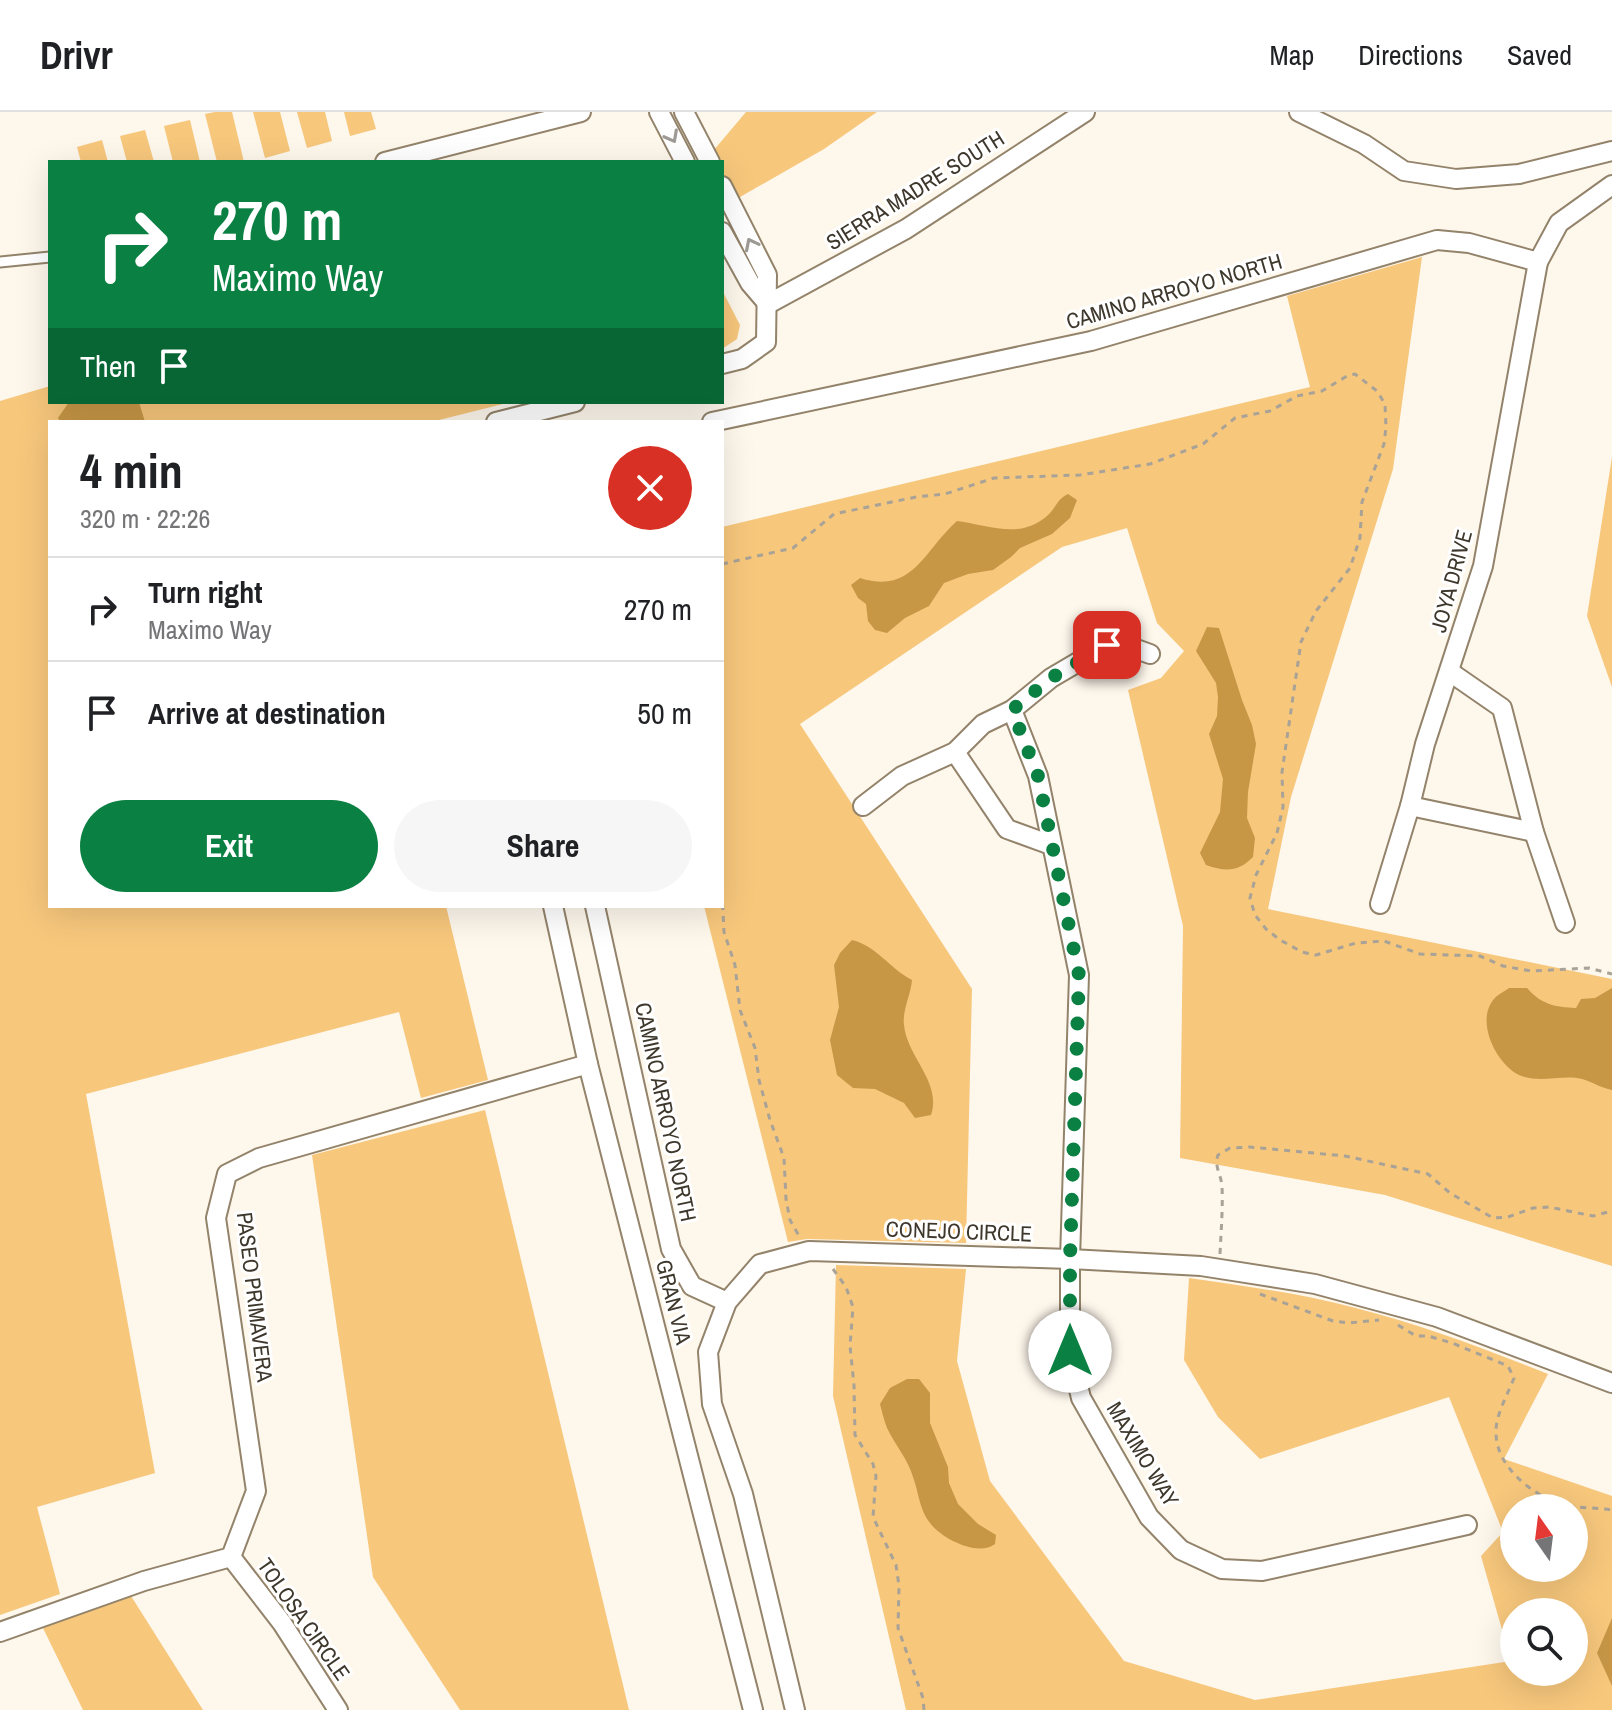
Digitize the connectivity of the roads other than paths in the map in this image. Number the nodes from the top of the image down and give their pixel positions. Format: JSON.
{"nodes":[{"id":1,"x":581,"y":112,"type":"edge"},
{"id":2,"x":659,"y":112,"type":"edge"},
{"id":3,"x":684,"y":112,"type":"edge"},
{"id":4,"x":1085,"y":112,"type":"edge"},
{"id":5,"x":1299,"y":112,"type":"edge"},
{"id":6,"x":1612,"y":151,"type":"edge"},
{"id":7,"x":393,"y":160,"type":"edge"},
{"id":8,"x":684,"y":160,"type":"edge"},
{"id":9,"x":709,"y":160,"type":"edge"},
{"id":10,"x":1612,"y":185,"type":"edge"},
{"id":11,"x":724,"y":190,"type":"edge"},
{"id":12,"x":724,"y":236,"type":"edge"},
{"id":13,"x":48,"y":257,"type":"edge"},
{"id":14,"x":0,"y":262,"type":"edge"},
{"id":15,"x":1538,"y":262,"type":"junction"},
{"id":16,"x":768,"y":304,"type":"junction"},
{"id":17,"x":724,"y":364,"type":"edge"},
{"id":18,"x":567,"y":404,"type":"edge"},
{"id":19,"x":504,"y":420,"type":"edge"},
{"id":20,"x":721,"y":420,"type":"edge"},
{"id":21,"x":1150,"y":654,"type":"dead end"},
{"id":22,"x":1450,"y":672,"type":"junction"},
{"id":23,"x":1012,"y":710,"type":"junction"},
{"id":24,"x":955,"y":752,"type":"junction"},
{"id":25,"x":863,"y":806,"type":"dead end"},
{"id":26,"x":1410,"y":806,"type":"junction"},
{"id":27,"x":1534,"y":832,"type":"junction"},
{"id":28,"x":1051,"y":845,"type":"junction"},
{"id":29,"x":1380,"y":904,"type":"dead end"},
{"id":30,"x":553,"y":908,"type":"edge"},
{"id":31,"x":595,"y":908,"type":"edge"},
{"id":32,"x":1565,"y":923,"type":"dead end"},
{"id":33,"x":588,"y":1064,"type":"junction"},
{"id":34,"x":1070,"y":1259,"type":"junction"},
{"id":35,"x":727,"y":1302,"type":"junction"},
{"id":36,"x":1612,"y":1383,"type":"edge"},
{"id":37,"x":1467,"y":1525,"type":"dead end"},
{"id":38,"x":231,"y":1557,"type":"junction"},
{"id":39,"x":0,"y":1632,"type":"edge"},
{"id":40,"x":338,"y":1710,"type":"edge"},
{"id":41,"x":753,"y":1710,"type":"edge"},
{"id":42,"x":795,"y":1710,"type":"edge"}],
"edges":[{"from":1,"to":7,"type":"street"},
{"from":2,"to":8,"type":"street","one_way":true},
{"from":3,"to":9,"type":"street"},
{"from":4,"to":16,"type":"street","name":"SIERRA MADRE SOUTH"},
{"from":5,"to":6,"type":"street"},
{"from":10,"to":15,"type":"street"},
{"from":16,"to":11,"type":"street","one_way":true},
{"from":12,"to":16,"type":"street"},
{"from":13,"to":14,"type":"lane"},
{"from":15,"to":20,"type":"street","name":"CAMINO ARROYO NORTH"},
{"from":15,"to":22,"type":"street","name":"JOYA DRIVE"},
{"from":16,"to":17,"type":"street"},
{"from":18,"to":19,"type":"street"},
{"from":21,"to":23,"type":"street"},
{"from":22,"to":26,"type":"street","name":"JOYA DRIVE"},
{"from":22,"to":27,"type":"street"},
{"from":23,"to":24,"type":"street"},
{"from":23,"to":28,"type":"street","name":"MAXIMO WAY"},
{"from":24,"to":25,"type":"street"},
{"from":24,"to":28,"type":"street"},
{"from":26,"to":27,"type":"street"},
{"from":26,"to":29,"type":"street","name":"JOYA DRIVE"},
{"from":27,"to":32,"type":"street"},
{"from":28,"to":34,"type":"street","name":"MAXIMO WAY"},
{"from":30,"to":33,"type":"street","name":"GRAN VIA"},
{"from":31,"to":35,"type":"street","name":"CAMINO ARROYO NORTH"},
{"from":33,"to":38,"type":"street","name":"PASEO PRIMAVERA"},
{"from":33,"to":41,"type":"street","name":"GRAN VIA"},
{"from":34,"to":35,"type":"street","name":"CONEJO CIRCLE"},
{"from":34,"to":36,"type":"street","name":"CONEJO CIRCLE"},
{"from":34,"to":37,"type":"street","name":"MAXIMO WAY"},
{"from":35,"to":42,"type":"street","name":"CONEJO CIRCLE"},
{"from":38,"to":39,"type":"street"},
{"from":38,"to":40,"type":"street","name":"TOLOSA CIRCLE"}]}
